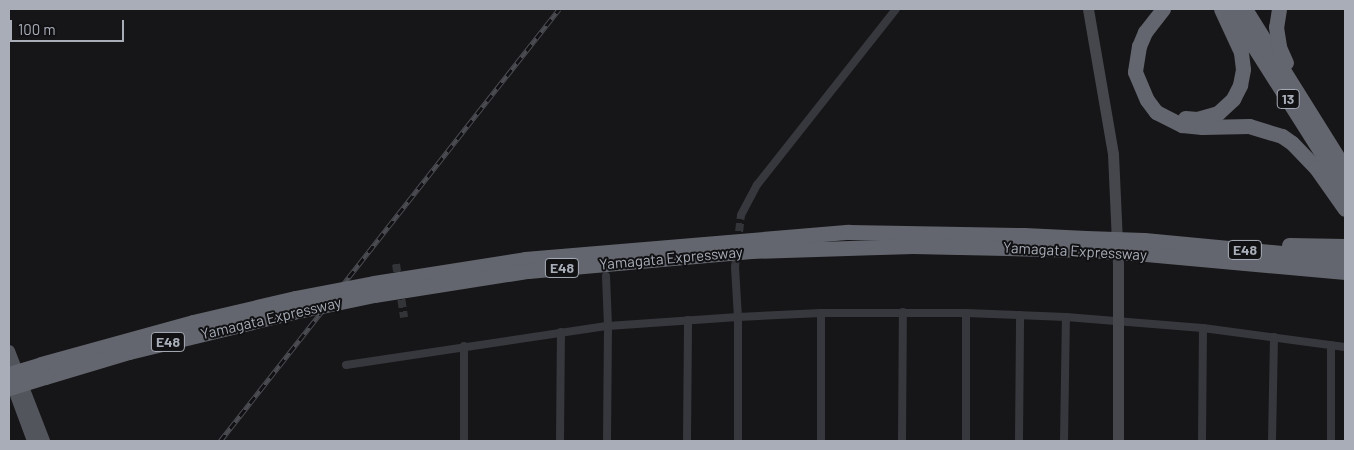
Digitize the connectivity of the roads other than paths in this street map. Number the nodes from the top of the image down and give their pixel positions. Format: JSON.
{"nodes":[{"id":1,"x":896,"y":9,"type":"edge"},
{"id":2,"x":1088,"y":9,"type":"edge"},
{"id":3,"x":1163,"y":9,"type":"edge"},
{"id":4,"x":1173,"y":9,"type":"edge"},
{"id":5,"x":1221,"y":9,"type":"edge"},
{"id":6,"x":1230,"y":9,"type":"edge"},
{"id":7,"x":1245,"y":9,"type":"edge"},
{"id":8,"x":1279,"y":9,"type":"edge"},
{"id":9,"x":1345,"y":160,"type":"edge"},
{"id":10,"x":1345,"y":169,"type":"edge"},
{"id":11,"x":1345,"y":190,"type":"edge"},
{"id":12,"x":1345,"y":209,"type":"edge"},
{"id":13,"x":741,"y":215,"type":"tunnel mouth"},
{"id":14,"x":1145,"y":247,"type":"junction"},
{"id":15,"x":1345,"y":250,"type":"edge"},
{"id":16,"x":735,"y":267,"type":"tunnel mouth"},
{"id":17,"x":1345,"y":272,"type":"edge"},
{"id":18,"x":606,"y":276,"type":"dead end"},
{"id":19,"x":903,"y":312,"type":"junction"},
{"id":20,"x":966,"y":313,"type":"junction"},
{"id":21,"x":821,"y":314,"type":"junction"},
{"id":22,"x":1020,"y":315,"type":"junction"},
{"id":23,"x":738,"y":317,"type":"junction"},
{"id":24,"x":1066,"y":317,"type":"junction"},
{"id":25,"x":688,"y":320,"type":"junction"},
{"id":26,"x":1117,"y":320,"type":"junction"},
{"id":27,"x":608,"y":326,"type":"junction"},
{"id":28,"x":1203,"y":328,"type":"junction"},
{"id":29,"x":561,"y":332,"type":"junction"},
{"id":30,"x":1274,"y":337,"type":"junction"},
{"id":31,"x":1332,"y":345,"type":"junction"},
{"id":32,"x":464,"y":346,"type":"junction"},
{"id":33,"x":1345,"y":347,"type":"edge"},
{"id":34,"x":9,"y":351,"type":"edge"},
{"id":35,"x":346,"y":365,"type":"dead end"},
{"id":36,"x":43,"y":370,"type":"junction"},
{"id":37,"x":9,"y":375,"type":"edge"},
{"id":38,"x":9,"y":388,"type":"edge"},
{"id":39,"x":33,"y":441,"type":"edge"},
{"id":40,"x":44,"y":441,"type":"edge"},
{"id":41,"x":464,"y":441,"type":"edge"},
{"id":42,"x":560,"y":441,"type":"edge"},
{"id":43,"x":607,"y":441,"type":"edge"},
{"id":44,"x":687,"y":441,"type":"edge"},
{"id":45,"x":738,"y":441,"type":"edge"},
{"id":46,"x":822,"y":441,"type":"edge"},
{"id":47,"x":902,"y":441,"type":"edge"},
{"id":48,"x":966,"y":441,"type":"edge"},
{"id":49,"x":1019,"y":441,"type":"edge"},
{"id":50,"x":1064,"y":441,"type":"edge"},
{"id":51,"x":1118,"y":441,"type":"edge"},
{"id":52,"x":1202,"y":441,"type":"edge"},
{"id":53,"x":1272,"y":441,"type":"edge"},
{"id":54,"x":1331,"y":441,"type":"edge"}],
"edges":[{"from":1,"to":13,"type":"street"},
{"from":2,"to":26,"type":"street"},
{"from":3,"to":12,"type":"highway"},
{"from":4,"to":5,"type":"highway"},
{"from":6,"to":11,"type":"highway","number":"13"},
{"from":7,"to":10,"type":"highway","number":"13"},
{"from":8,"to":9,"type":"highway"},
{"from":14,"to":15,"type":"highway","name":"Yamagata Expressway","number":"E48"},
{"from":14,"to":17,"type":"highway","name":"Yamagata Expressway","number":"E48"},
{"from":14,"to":36,"type":"highway","name":"Yamagata Expressway","number":"E48","bridge":true},
{"from":16,"to":23,"type":"street"},
{"from":18,"to":27,"type":"street"},
{"from":19,"to":20,"type":"street"},
{"from":19,"to":21,"type":"street"},
{"from":19,"to":47,"type":"street"},
{"from":20,"to":22,"type":"street"},
{"from":20,"to":48,"type":"street"},
{"from":21,"to":23,"type":"street"},
{"from":21,"to":46,"type":"street"},
{"from":22,"to":24,"type":"street"},
{"from":22,"to":49,"type":"street"},
{"from":23,"to":25,"type":"street"},
{"from":23,"to":45,"type":"street"},
{"from":24,"to":26,"type":"street"},
{"from":24,"to":50,"type":"street"},
{"from":25,"to":27,"type":"street"},
{"from":25,"to":44,"type":"street"},
{"from":26,"to":28,"type":"street"},
{"from":26,"to":51,"type":"street"},
{"from":27,"to":29,"type":"street"},
{"from":27,"to":43,"type":"street"},
{"from":28,"to":30,"type":"street"},
{"from":28,"to":52,"type":"street"},
{"from":29,"to":32,"type":"street"},
{"from":29,"to":42,"type":"street"},
{"from":30,"to":31,"type":"street"},
{"from":30,"to":53,"type":"street"},
{"from":31,"to":33,"type":"street"},
{"from":31,"to":54,"type":"street"},
{"from":32,"to":35,"type":"street"},
{"from":32,"to":41,"type":"street"},
{"from":34,"to":40,"type":"main road"},
{"from":36,"to":37,"type":"highway","name":"Yamagata Expressway","number":"E48","bridge":true},
{"from":36,"to":38,"type":"highway","name":"Yamagata Expressway","number":"E48","bridge":true},
{"from":37,"to":39,"type":"main road"}]}
